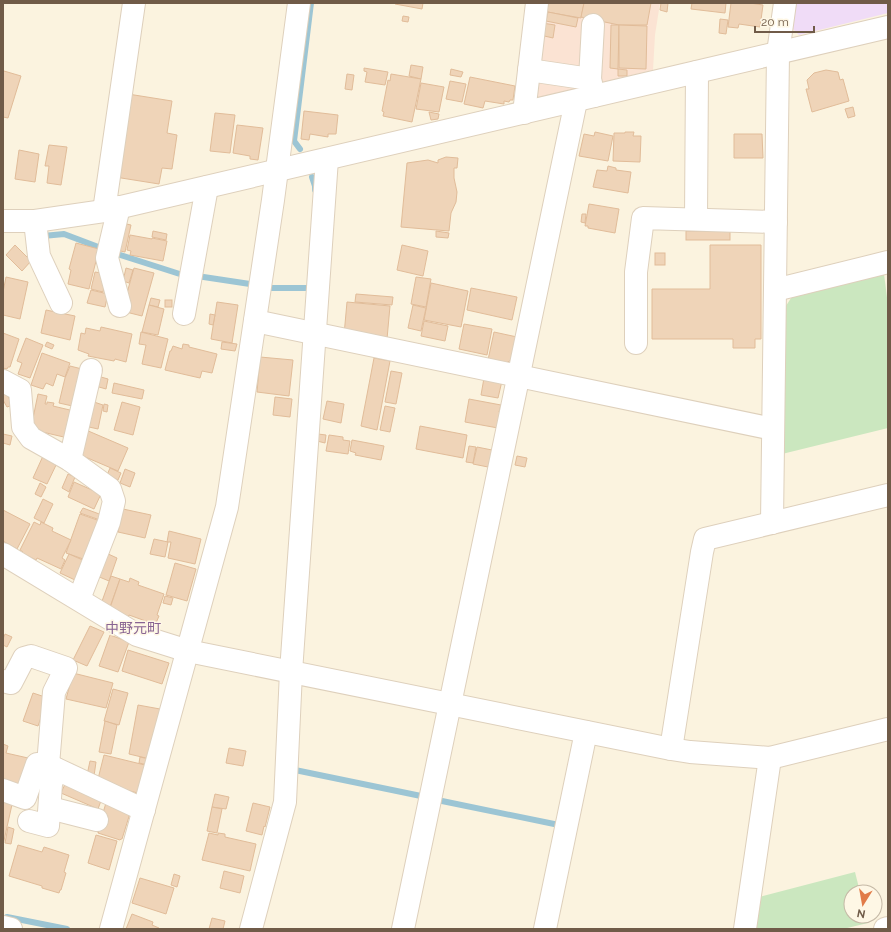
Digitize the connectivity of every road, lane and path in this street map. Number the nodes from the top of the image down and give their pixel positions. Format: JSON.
{"nodes":[{"id":1,"x":134,"y":3,"type":"edge"},
{"id":2,"x":299,"y":3,"type":"edge"},
{"id":3,"x":537,"y":3,"type":"edge"},
{"id":4,"x":785,"y":3,"type":"edge"},
{"id":5,"x":593,"y":25,"type":"dead end"},
{"id":6,"x":888,"y":27,"type":"edge"},
{"id":7,"x":778,"y":53,"type":"junction"},
{"id":8,"x":529,"y":70,"type":"junction"},
{"id":9,"x":697,"y":72,"type":"junction"},
{"id":10,"x":586,"y":92,"type":"junction"},
{"id":11,"x":524,"y":113,"type":"junction"},
{"id":12,"x":327,"y":159,"type":"junction"},
{"id":13,"x":277,"y":171,"type":"junction"},
{"id":14,"x":207,"y":187,"type":"junction"},
{"id":15,"x":112,"y":209,"type":"junction"},
{"id":16,"x":696,"y":219,"type":"junction"},
{"id":17,"x":35,"y":220,"type":"junction"},
{"id":18,"x":3,"y":221,"type":"edge"},
{"id":19,"x":776,"y":222,"type":"junction"},
{"id":20,"x":888,"y":262,"type":"edge"},
{"id":21,"x":775,"y":290,"type":"junction"},
{"id":22,"x":61,"y":303,"type":"dead end"},
{"id":23,"x":120,"y":306,"type":"dead end"},
{"id":24,"x":184,"y":314,"type":"dead end"},
{"id":25,"x":255,"y":321,"type":"junction"},
{"id":26,"x":315,"y":333,"type":"junction"},
{"id":27,"x":636,"y":343,"type":"dead end"},
{"id":28,"x":91,"y":370,"type":"dead end"},
{"id":29,"x":518,"y":376,"type":"junction"},
{"id":30,"x":3,"y":381,"type":"edge"},
{"id":31,"x":773,"y":430,"type":"junction"},
{"id":32,"x":70,"y":460,"type":"junction"},
{"id":33,"x":888,"y":495,"type":"edge"},
{"id":34,"x":772,"y":523,"type":"junction"},
{"id":35,"x":3,"y":554,"type":"edge"},
{"id":36,"x":80,"y":599,"type":"junction"},
{"id":37,"x":188,"y":651,"type":"junction"},
{"id":38,"x":291,"y":672,"type":"junction"},
{"id":39,"x":3,"y":681,"type":"edge"},
{"id":40,"x":450,"y":705,"type":"junction"},
{"id":41,"x":888,"y":729,"type":"edge"},
{"id":42,"x":586,"y":732,"type":"junction"},
{"id":43,"x":671,"y":749,"type":"junction"},
{"id":44,"x":770,"y":758,"type":"junction"},
{"id":45,"x":52,"y":767,"type":"junction"},
{"id":46,"x":3,"y":790,"type":"edge"},
{"id":47,"x":50,"y":808,"type":"junction"},
{"id":48,"x":144,"y":810,"type":"junction"},
{"id":49,"x":96,"y":820,"type":"dead end"},
{"id":50,"x":29,"y":821,"type":"dead end"},
{"id":51,"x":3,"y":928,"type":"edge"},
{"id":52,"x":888,"y":928,"type":"edge"},
{"id":53,"x":11,"y":929,"type":"edge"},
{"id":54,"x":111,"y":929,"type":"edge"},
{"id":55,"x":251,"y":929,"type":"edge"},
{"id":56,"x":403,"y":929,"type":"edge"},
{"id":57,"x":544,"y":929,"type":"edge"},
{"id":58,"x":745,"y":929,"type":"edge"},
{"id":59,"x":885,"y":929,"type":"edge"}],
"edges":[{"from":1,"to":15,"type":"street"},
{"from":2,"to":13,"type":"street"},
{"from":3,"to":8,"type":"street"},
{"from":4,"to":7,"type":"street"},
{"from":5,"to":10,"type":"street"},
{"from":6,"to":7,"type":"street"},
{"from":7,"to":9,"type":"street"},
{"from":7,"to":19,"type":"street"},
{"from":8,"to":10,"type":"street"},
{"from":8,"to":11,"type":"street"},
{"from":9,"to":10,"type":"street"},
{"from":9,"to":16,"type":"street"},
{"from":10,"to":11,"type":"street"},
{"from":10,"to":29,"type":"street"},
{"from":11,"to":12,"type":"street"},
{"from":12,"to":13,"type":"street"},
{"from":12,"to":26,"type":"street"},
{"from":13,"to":14,"type":"street"},
{"from":13,"to":25,"type":"street"},
{"from":14,"to":15,"type":"street"},
{"from":14,"to":24,"type":"street"},
{"from":15,"to":17,"type":"street"},
{"from":15,"to":23,"type":"street"},
{"from":16,"to":19,"type":"street"},
{"from":16,"to":27,"type":"street"},
{"from":17,"to":18,"type":"street"},
{"from":17,"to":22,"type":"street"},
{"from":19,"to":21,"type":"street"},
{"from":20,"to":21,"type":"street"},
{"from":21,"to":31,"type":"street"},
{"from":25,"to":26,"type":"street"},
{"from":25,"to":37,"type":"street"},
{"from":26,"to":29,"type":"street"},
{"from":26,"to":38,"type":"street"},
{"from":28,"to":32,"type":"street"},
{"from":29,"to":31,"type":"street"},
{"from":29,"to":40,"type":"street"},
{"from":30,"to":32,"type":"street"},
{"from":31,"to":34,"type":"street"},
{"from":32,"to":36,"type":"street"},
{"from":33,"to":34,"type":"street"},
{"from":34,"to":43,"type":"street"},
{"from":35,"to":36,"type":"street"},
{"from":36,"to":37,"type":"street"},
{"from":37,"to":38,"type":"street"},
{"from":37,"to":48,"type":"street"},
{"from":38,"to":40,"type":"street"},
{"from":38,"to":55,"type":"street"},
{"from":39,"to":45,"type":"street"},
{"from":40,"to":42,"type":"street"},
{"from":40,"to":56,"type":"street"},
{"from":41,"to":44,"type":"street"},
{"from":42,"to":43,"type":"street"},
{"from":42,"to":57,"type":"street"},
{"from":43,"to":44,"type":"street"},
{"from":44,"to":58,"type":"street"},
{"from":45,"to":46,"type":"street"},
{"from":45,"to":47,"type":"street"},
{"from":45,"to":48,"type":"street"},
{"from":47,"to":49,"type":"street"},
{"from":47,"to":50,"type":"street"},
{"from":48,"to":54,"type":"street"},
{"from":51,"to":53,"type":"street"},
{"from":52,"to":59,"type":"street"}]}
